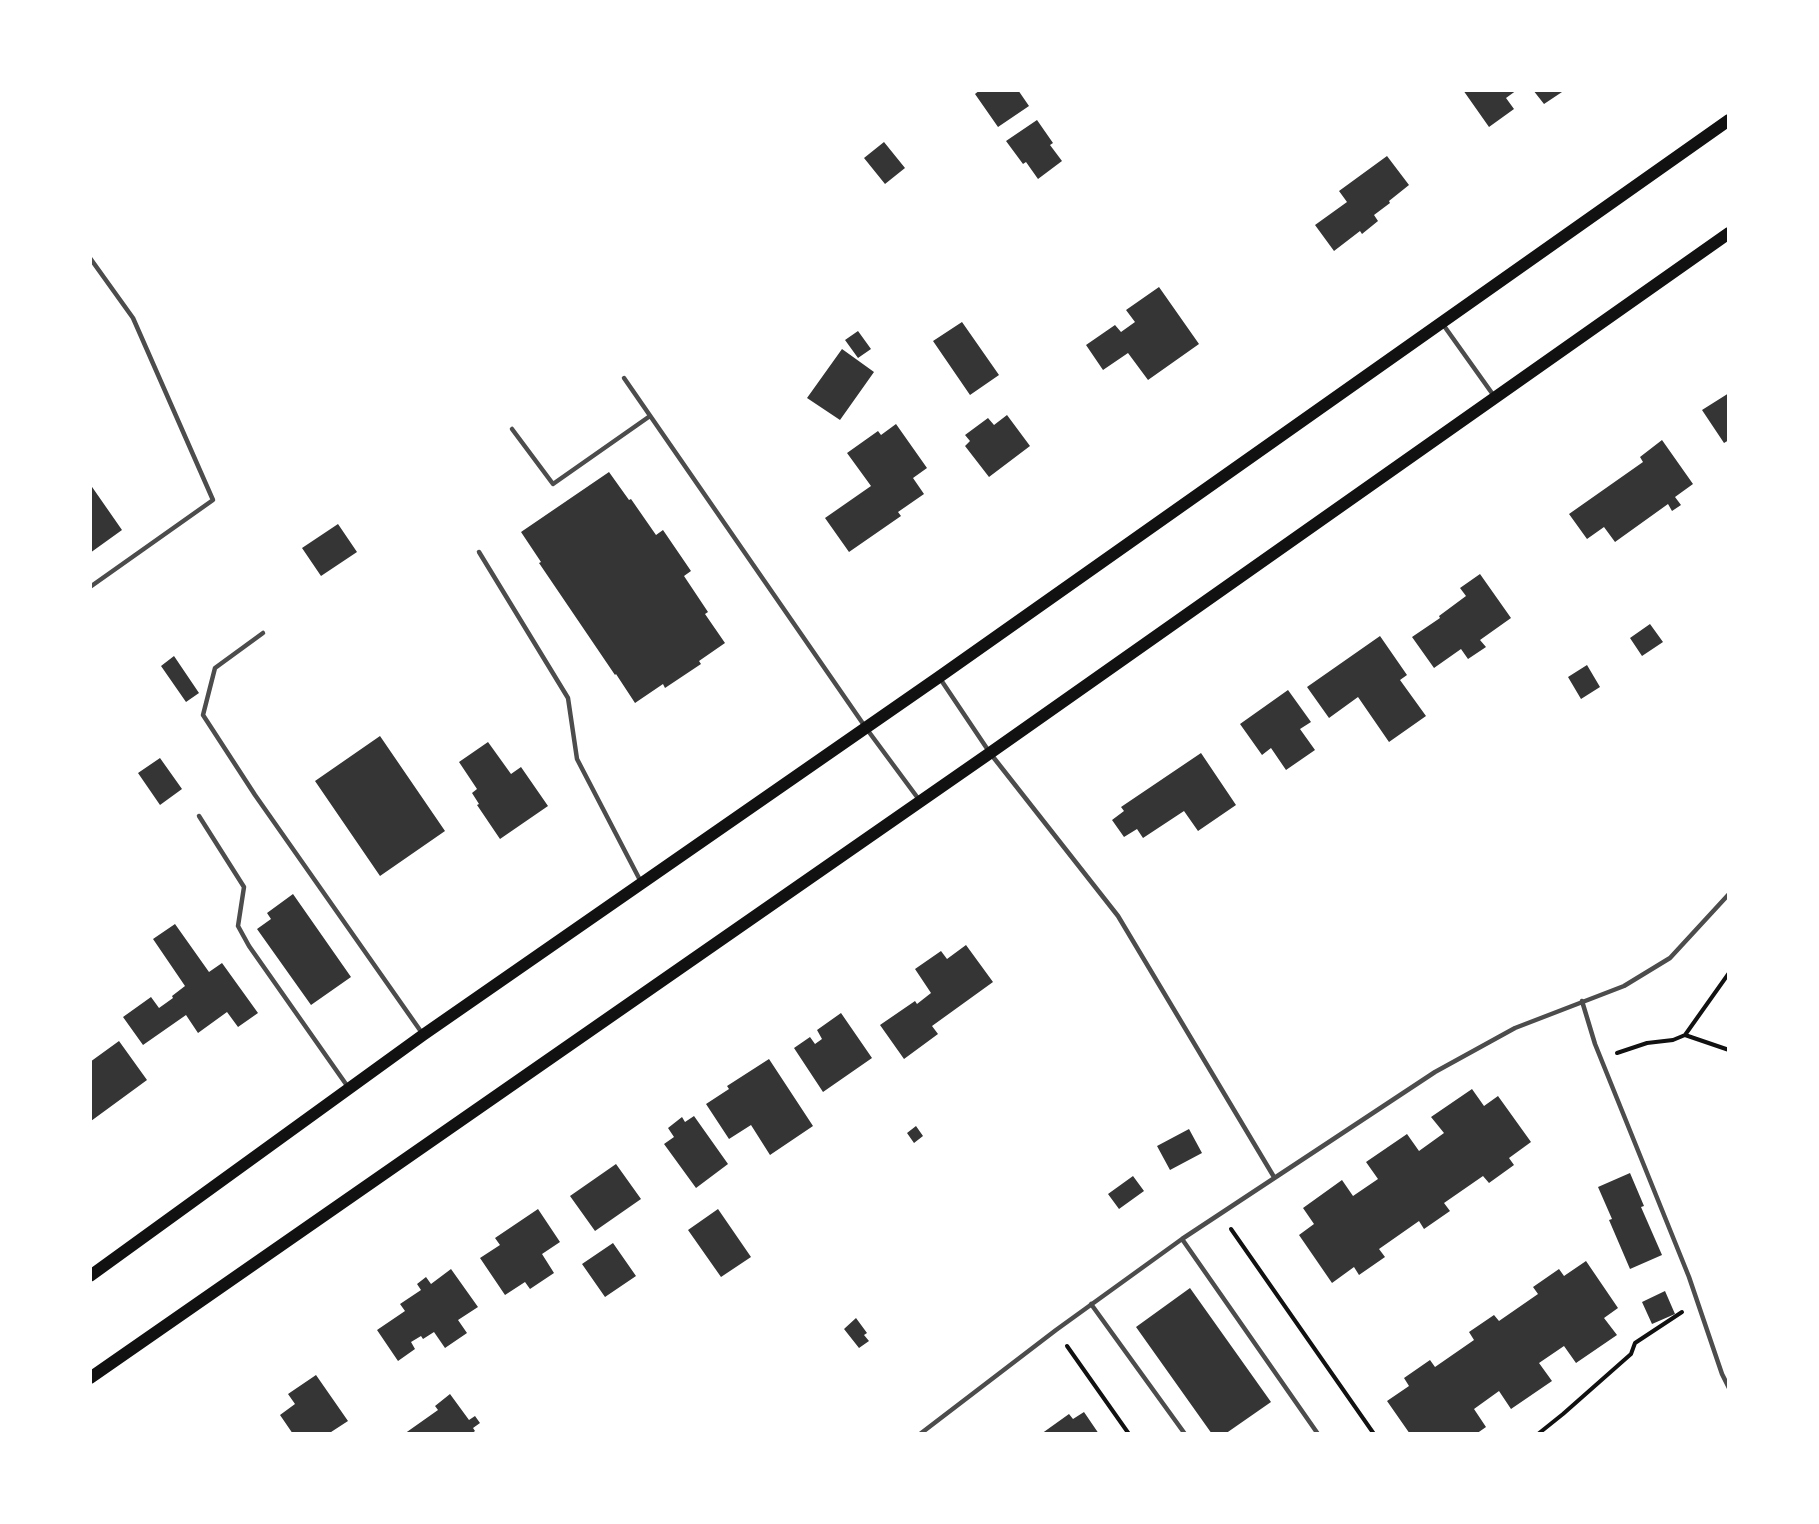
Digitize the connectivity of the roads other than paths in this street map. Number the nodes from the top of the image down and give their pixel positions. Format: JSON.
{"nodes":[{"id":1,"x":1729,"y":120,"type":"edge"},
{"id":2,"x":1729,"y":233,"type":"edge"},
{"id":3,"x":90,"y":258,"type":"edge"},
{"id":4,"x":1442,"y":323,"type":"junction"},
{"id":5,"x":624,"y":378,"type":"dead end"},
{"id":6,"x":1495,"y":398,"type":"junction"},
{"id":7,"x":650,"y":416,"type":"junction"},
{"id":8,"x":512,"y":429,"type":"dead end"},
{"id":9,"x":479,"y":552,"type":"dead end"},
{"id":10,"x":90,"y":587,"type":"edge"},
{"id":11,"x":263,"y":633,"type":"dead end"},
{"id":12,"x":939,"y":677,"type":"junction"},
{"id":13,"x":866,"y":728,"type":"junction"},
{"id":14,"x":990,"y":753,"type":"junction"},
{"id":15,"x":920,"y":801,"type":"junction"},
{"id":16,"x":199,"y":816,"type":"dead end"},
{"id":17,"x":642,"y":883,"type":"junction"},
{"id":18,"x":1729,"y":894,"type":"edge"},
{"id":19,"x":1582,"y":1001,"type":"junction"},
{"id":20,"x":423,"y":1035,"type":"junction"},
{"id":21,"x":349,"y":1089,"type":"junction"},
{"id":22,"x":1274,"y":1177,"type":"junction"},
{"id":23,"x":1182,"y":1239,"type":"junction"},
{"id":24,"x":90,"y":1276,"type":"edge"},
{"id":25,"x":1091,"y":1304,"type":"junction"},
{"id":26,"x":90,"y":1378,"type":"edge"},
{"id":27,"x":1729,"y":1388,"type":"edge"},
{"id":28,"x":920,"y":1434,"type":"edge"},
{"id":29,"x":1185,"y":1434,"type":"edge"},
{"id":30,"x":1318,"y":1434,"type":"edge"}],
"edges":[{"from":1,"to":4,"type":"main road"},
{"from":2,"to":6,"type":"main road"},
{"from":3,"to":10,"type":"lane"},
{"from":4,"to":6,"type":"lane"},
{"from":4,"to":12,"type":"main road"},
{"from":5,"to":7,"type":"lane"},
{"from":6,"to":14,"type":"main road"},
{"from":7,"to":8,"type":"lane"},
{"from":7,"to":13,"type":"lane"},
{"from":9,"to":17,"type":"lane"},
{"from":11,"to":20,"type":"lane"},
{"from":12,"to":13,"type":"main road"},
{"from":12,"to":14,"type":"lane"},
{"from":13,"to":15,"type":"lane"},
{"from":13,"to":17,"type":"main road"},
{"from":14,"to":15,"type":"main road"},
{"from":14,"to":22,"type":"lane"},
{"from":15,"to":26,"type":"main road"},
{"from":16,"to":21,"type":"lane"},
{"from":17,"to":20,"type":"main road"},
{"from":18,"to":19,"type":"lane"},
{"from":19,"to":22,"type":"lane"},
{"from":19,"to":27,"type":"lane"},
{"from":20,"to":21,"type":"main road"},
{"from":21,"to":24,"type":"main road"},
{"from":22,"to":23,"type":"lane"},
{"from":23,"to":25,"type":"lane"},
{"from":23,"to":30,"type":"lane"},
{"from":25,"to":28,"type":"lane"},
{"from":25,"to":29,"type":"lane"}]}
